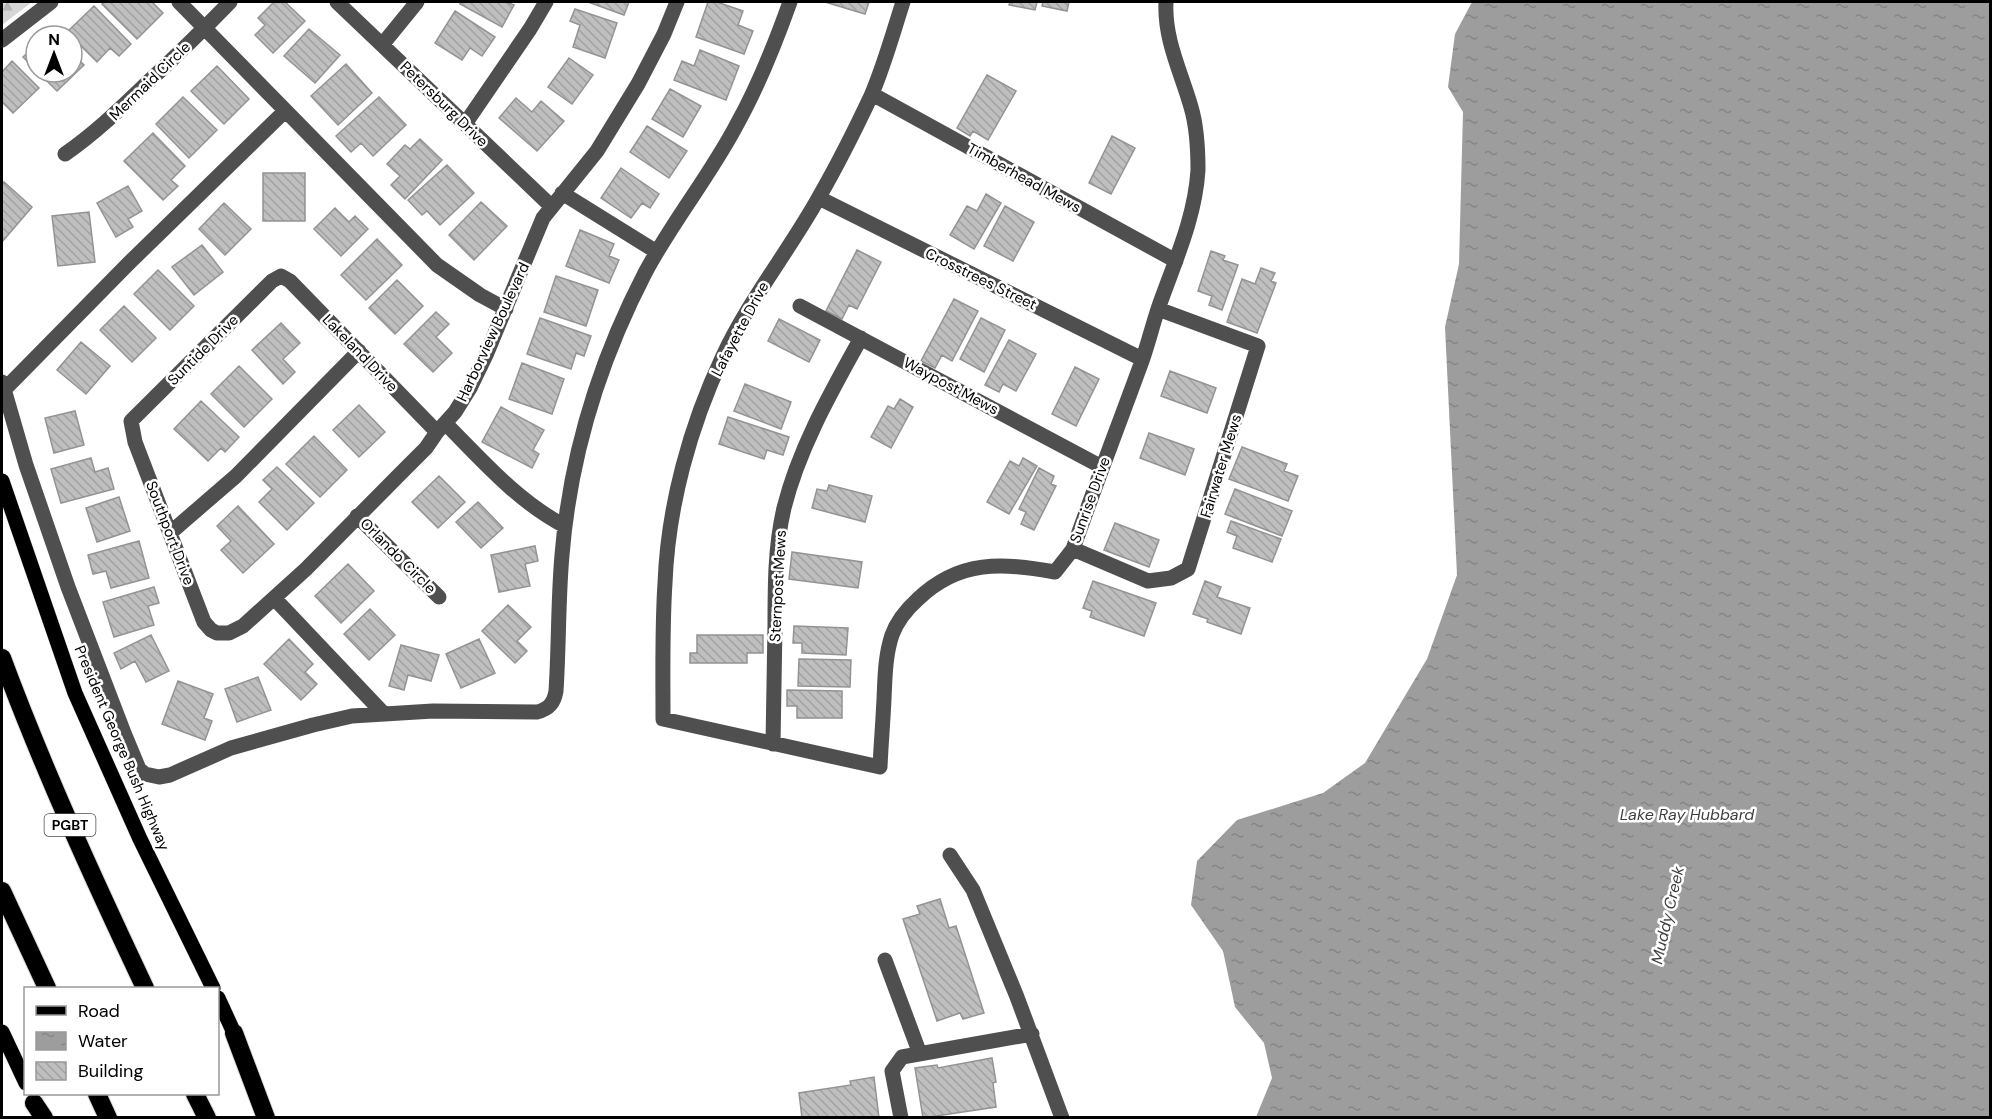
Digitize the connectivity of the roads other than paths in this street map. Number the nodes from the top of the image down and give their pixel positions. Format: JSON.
{"nodes":[{"id":1,"x":51,"y":2,"type":"edge"},
{"id":2,"x":179,"y":2,"type":"edge"},
{"id":3,"x":230,"y":2,"type":"edge"},
{"id":4,"x":337,"y":2,"type":"edge"},
{"id":5,"x":417,"y":2,"type":"edge"},
{"id":6,"x":546,"y":2,"type":"edge"},
{"id":7,"x":677,"y":2,"type":"edge"},
{"id":8,"x":790,"y":2,"type":"edge"},
{"id":9,"x":903,"y":2,"type":"edge"},
{"id":10,"x":1167,"y":2,"type":"edge"},
{"id":11,"x":205,"y":28,"type":"junction"},
{"id":12,"x":2,"y":40,"type":"edge"},
{"id":13,"x":382,"y":45,"type":"junction"},
{"id":14,"x":872,"y":94,"type":"junction"},
{"id":15,"x":285,"y":111,"type":"junction"},
{"id":16,"x":465,"y":124,"type":"junction"},
{"id":17,"x":65,"y":154,"type":"dead end"},
{"id":18,"x":562,"y":193,"type":"junction"},
{"id":19,"x":819,"y":198,"type":"junction"},
{"id":20,"x":551,"y":206,"type":"junction"},
{"id":21,"x":657,"y":252,"type":"junction"},
{"id":22,"x":1176,"y":261,"type":"junction"},
{"id":23,"x":281,"y":276,"type":"joint"},
{"id":24,"x":800,"y":306,"type":"dead end"},
{"id":25,"x":506,"y":309,"type":"junction"},
{"id":26,"x":1158,"y":309,"type":"junction"},
{"id":27,"x":861,"y":338,"type":"junction"},
{"id":28,"x":359,"y":351,"type":"junction"},
{"id":29,"x":1143,"y":359,"type":"junction"},
{"id":30,"x":3,"y":386,"type":"edge"},
{"id":31,"x":441,"y":427,"type":"junction"},
{"id":32,"x":131,"y":428,"type":"joint"},
{"id":33,"x":1102,"y":467,"type":"junction"},
{"id":34,"x":2,"y":481,"type":"edge"},
{"id":35,"x":357,"y":516,"type":"junction"},
{"id":36,"x":565,"y":526,"type":"junction"},
{"id":37,"x":170,"y":533,"type":"junction"},
{"id":38,"x":1073,"y":549,"type":"junction"},
{"id":39,"x":439,"y":597,"type":"dead end"},
{"id":40,"x":274,"y":598,"type":"junction"},
{"id":41,"x":218,"y":633,"type":"joint"},
{"id":42,"x":2,"y":658,"type":"edge"},
{"id":43,"x":384,"y":714,"type":"junction"},
{"id":44,"x":663,"y":719,"type":"joint"},
{"id":45,"x":773,"y":744,"type":"junction"},
{"id":46,"x":950,"y":855,"type":"dead end"},
{"id":47,"x":2,"y":891,"type":"edge"},
{"id":48,"x":885,"y":960,"type":"dead end"},
{"id":49,"x":47,"y":987,"type":"edge"},
{"id":50,"x":145,"y":987,"type":"edge"},
{"id":51,"x":213,"y":987,"type":"edge"},
{"id":52,"x":219,"y":1000,"type":"edge"},
{"id":53,"x":2,"y":1032,"type":"edge"},
{"id":54,"x":234,"y":1033,"type":"junction"},
{"id":55,"x":1032,"y":1034,"type":"junction"},
{"id":56,"x":920,"y":1054,"type":"junction"},
{"id":57,"x":24,"y":1079,"type":"edge"},
{"id":58,"x":97,"y":1095,"type":"edge"},
{"id":59,"x":196,"y":1095,"type":"edge"},
{"id":60,"x":108,"y":1118,"type":"edge"},
{"id":61,"x":207,"y":1118,"type":"edge"},
{"id":62,"x":266,"y":1118,"type":"edge"},
{"id":63,"x":275,"y":1118,"type":"edge"},
{"id":64,"x":901,"y":1118,"type":"edge"},
{"id":65,"x":1062,"y":1118,"type":"edge"}],
"edges":[{"from":1,"to":12,"type":"street"},
{"from":2,"to":11,"type":"street"},
{"from":3,"to":11,"type":"street","name":"Mermaid Circle"},
{"from":4,"to":13,"type":"street","name":"Petersburg Drive"},
{"from":5,"to":13,"type":"street"},
{"from":6,"to":16,"type":"street"},
{"from":7,"to":18,"type":"street","name":"Harborview Boulevard"},
{"from":8,"to":21,"type":"street"},
{"from":9,"to":14,"type":"street","name":"Lafayette Drive"},
{"from":10,"to":22,"type":"street","name":"Sunrise Drive"},
{"from":11,"to":15,"type":"street"},
{"from":11,"to":17,"type":"street","name":"Mermaid Circle"},
{"from":13,"to":16,"type":"street","name":"Petersburg Drive"},
{"from":14,"to":19,"type":"street","name":"Lafayette Drive"},
{"from":14,"to":22,"type":"street","name":"Timberhead Mews"},
{"from":15,"to":25,"type":"street"},
{"from":15,"to":30,"type":"street"},
{"from":16,"to":20,"type":"street","name":"Petersburg Drive"},
{"from":18,"to":20,"type":"street","name":"Harborview Boulevard"},
{"from":18,"to":21,"type":"street"},
{"from":19,"to":29,"type":"street","name":"Crosstrees Street"},
{"from":19,"to":44,"type":"street","name":"Lafayette Drive"},
{"from":20,"to":25,"type":"street","name":"Harborview Boulevard"},
{"from":21,"to":36,"type":"street"},
{"from":22,"to":26,"type":"street","name":"Sunrise Drive"},
{"from":23,"to":28,"type":"street","name":"Lakeland Drive"},
{"from":23,"to":32,"type":"street","name":"Suntide Drive"},
{"from":24,"to":27,"type":"street","name":"Waypost Mews"},
{"from":25,"to":31,"type":"street","name":"Harborview Boulevard"},
{"from":26,"to":29,"type":"street","name":"Sunrise Drive"},
{"from":26,"to":38,"type":"street","name":"Fairwater Mews"},
{"from":27,"to":33,"type":"street","name":"Waypost Mews"},
{"from":27,"to":45,"type":"street","name":"Sternpost Mews"},
{"from":28,"to":31,"type":"street","name":"Lakeland Drive"},
{"from":28,"to":37,"type":"street"},
{"from":29,"to":33,"type":"street","name":"Sunrise Drive"},
{"from":30,"to":43,"type":"street"},
{"from":31,"to":35,"type":"street","name":"Harborview Boulevard"},
{"from":31,"to":36,"type":"street","name":"Lakeland Drive"},
{"from":32,"to":37,"type":"street","name":"Southport Drive"},
{"from":33,"to":38,"type":"street","name":"Sunrise Drive"},
{"from":34,"to":51,"type":"main road","name":"President George Bush Highway"},
{"from":35,"to":39,"type":"street","name":"Orlando Circle"},
{"from":35,"to":40,"type":"street","name":"Harborview Boulevard"},
{"from":36,"to":43,"type":"street"},
{"from":37,"to":41,"type":"street","name":"Southport Drive"},
{"from":38,"to":45,"type":"street","name":"Sunrise Drive"},
{"from":40,"to":41,"type":"street","name":"Harborview Boulevard"},
{"from":40,"to":43,"type":"street"},
{"from":42,"to":50,"type":"highway","number":"PGBT"},
{"from":44,"to":45,"type":"street","name":"Sunrise Drive"},
{"from":46,"to":55,"type":"street"},
{"from":47,"to":49,"type":"highway"},
{"from":48,"to":56,"type":"street"},
{"from":52,"to":54,"type":"main road"},
{"from":53,"to":57,"type":"main road"},
{"from":54,"to":62,"type":"highway"},
{"from":54,"to":63,"type":"street"},
{"from":55,"to":56,"type":"street"},
{"from":55,"to":65,"type":"street"},
{"from":56,"to":64,"type":"street"},
{"from":58,"to":60,"type":"highway"},
{"from":59,"to":61,"type":"highway"}]}
